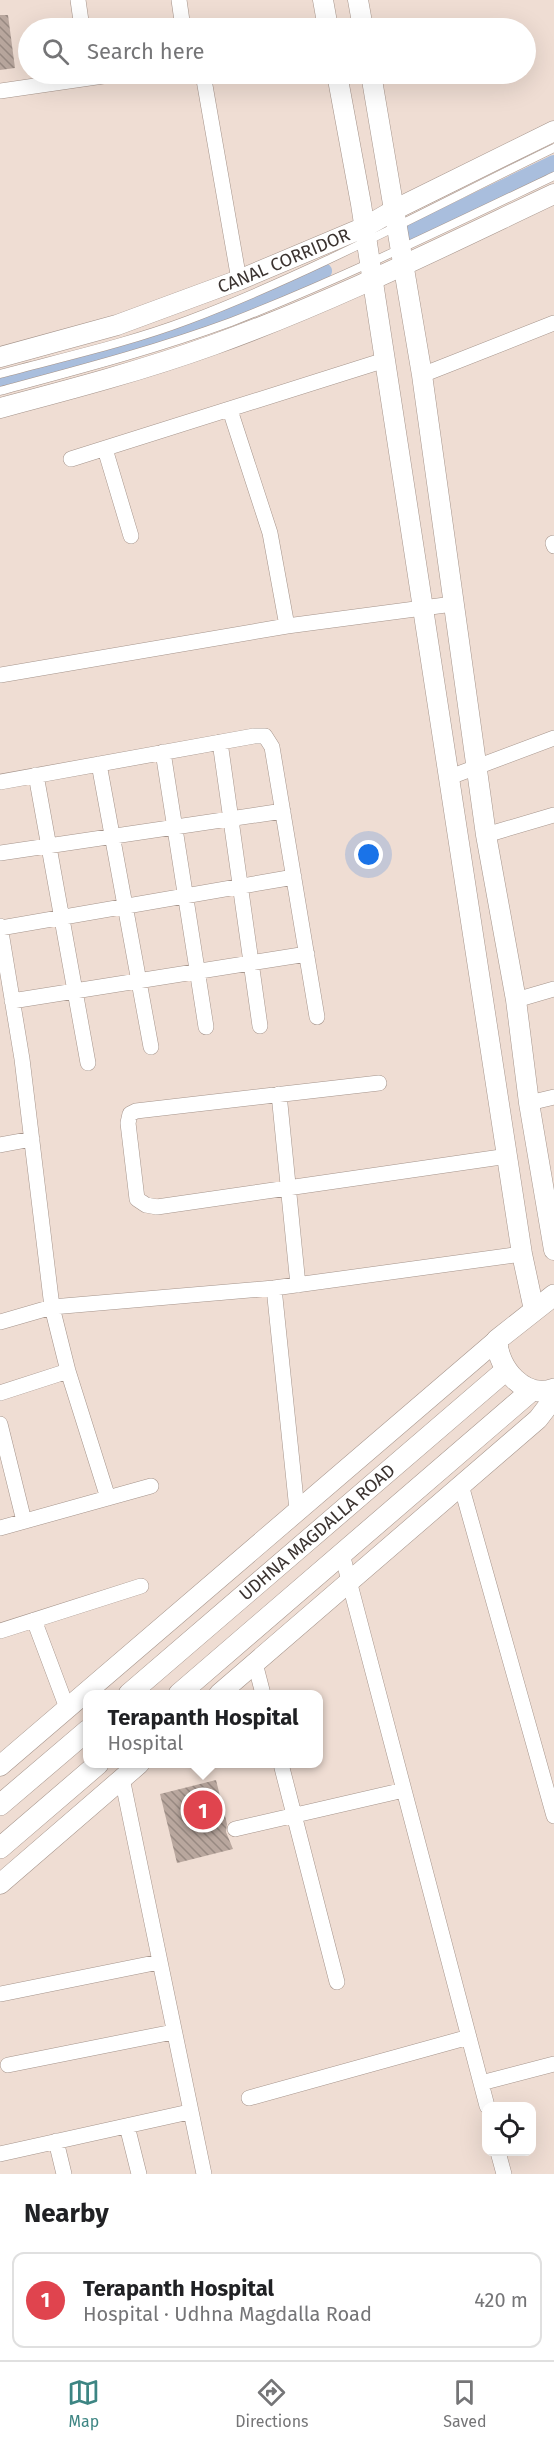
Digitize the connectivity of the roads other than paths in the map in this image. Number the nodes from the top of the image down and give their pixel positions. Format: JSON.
{"nodes":[{"id":1,"x":78,"y":0,"type":"edge"},
{"id":2,"x":179,"y":0,"type":"edge"},
{"id":3,"x":323,"y":0,"type":"edge"},
{"id":4,"x":358,"y":0,"type":"edge"},
{"id":5,"x":81,"y":18,"type":"edge"},
{"id":6,"x":182,"y":18,"type":"edge"},
{"id":7,"x":326,"y":18,"type":"edge"},
{"id":8,"x":361,"y":18,"type":"edge"},
{"id":9,"x":39,"y":84,"type":"edge"},
{"id":10,"x":205,"y":84,"type":"edge"},
{"id":11,"x":339,"y":84,"type":"edge"},
{"id":12,"x":373,"y":84,"type":"edge"},
{"id":13,"x":0,"y":91,"type":"edge"},
{"id":14,"x":554,"y":131,"type":"edge"},
{"id":15,"x":554,"y":148,"type":"edge"},
{"id":16,"x":554,"y":176,"type":"edge"},
{"id":17,"x":554,"y":194,"type":"edge"},
{"id":18,"x":397,"y":216,"type":"junction"},
{"id":19,"x":366,"y":234,"type":"junction"},
{"id":20,"x":402,"y":257,"type":"junction"},
{"id":21,"x":372,"y":271,"type":"junction"},
{"id":22,"x":239,"y":280,"type":"junction"},
{"id":23,"x":554,"y":323,"type":"edge"},
{"id":24,"x":0,"y":357,"type":"edge"},
{"id":25,"x":385,"y":360,"type":"junction"},
{"id":26,"x":0,"y":374,"type":"edge"},
{"id":27,"x":422,"y":375,"type":"junction"},
{"id":28,"x":0,"y":391,"type":"edge"},
{"id":29,"x":0,"y":408,"type":"edge"},
{"id":30,"x":230,"y":410,"type":"junction"},
{"id":31,"x":105,"y":449,"type":"junction"},
{"id":32,"x":71,"y":459,"type":"dead end"},
{"id":33,"x":131,"y":536,"type":"dead end"},
{"id":34,"x":453,"y":604,"type":"junction"},
{"id":35,"x":422,"y":609,"type":"junction"},
{"id":36,"x":287,"y":626,"type":"junction"},
{"id":37,"x":0,"y":675,"type":"edge"},
{"id":38,"x":554,"y":738,"type":"edge"},
{"id":39,"x":220,"y":742,"type":"junction"},
{"id":40,"x":163,"y":752,"type":"junction"},
{"id":41,"x":99,"y":764,"type":"junction"},
{"id":42,"x":478,"y":767,"type":"junction"},
{"id":43,"x":36,"y":776,"type":"junction"},
{"id":44,"x":450,"y":777,"type":"junction"},
{"id":45,"x":0,"y":782,"type":"edge"},
{"id":46,"x":283,"y":811,"type":"junction"},
{"id":47,"x":554,"y":815,"type":"edge"},
{"id":48,"x":231,"y":818,"type":"junction"},
{"id":49,"x":175,"y":827,"type":"junction"},
{"id":50,"x":486,"y":835,"type":"junction"},
{"id":51,"x":112,"y":836,"type":"junction"},
{"id":52,"x":48,"y":846,"type":"junction"},
{"id":53,"x":0,"y":853,"type":"edge"},
{"id":54,"x":294,"y":877,"type":"junction"},
{"id":55,"x":240,"y":886,"type":"junction"},
{"id":56,"x":186,"y":896,"type":"junction"},
{"id":57,"x":125,"y":906,"type":"junction"},
{"id":58,"x":61,"y":917,"type":"junction"},
{"id":59,"x":0,"y":927,"type":"edge"},
{"id":60,"x":307,"y":954,"type":"junction"},
{"id":61,"x":251,"y":963,"type":"junction"},
{"id":62,"x":197,"y":972,"type":"junction"},
{"id":63,"x":139,"y":981,"type":"junction"},
{"id":64,"x":554,"y":989,"type":"edge"},
{"id":65,"x":75,"y":991,"type":"junction"},
{"id":66,"x":516,"y":1000,"type":"junction"},
{"id":67,"x":12,"y":1001,"type":"junction"},
{"id":68,"x":317,"y":1017,"type":"dead end"},
{"id":69,"x":260,"y":1026,"type":"dead end"},
{"id":70,"x":206,"y":1027,"type":"dead end"},
{"id":71,"x":151,"y":1047,"type":"dead end"},
{"id":72,"x":88,"y":1063,"type":"dead end"},
{"id":73,"x":379,"y":1083,"type":"dead end"},
{"id":74,"x":279,"y":1094,"type":"junction"},
{"id":75,"x":554,"y":1097,"type":"edge"},
{"id":76,"x":529,"y":1103,"type":"junction"},
{"id":77,"x":31,"y":1136,"type":"junction"},
{"id":78,"x":0,"y":1137,"type":"edge"},
{"id":79,"x":0,"y":1145,"type":"edge"},
{"id":80,"x":508,"y":1156,"type":"junction"},
{"id":81,"x":287,"y":1188,"type":"junction"},
{"id":82,"x":554,"y":1250,"type":"edge"},
{"id":83,"x":522,"y":1254,"type":"junction"},
{"id":84,"x":298,"y":1285,"type":"junction"},
{"id":85,"x":274,"y":1288,"type":"junction"},
{"id":86,"x":554,"y":1295,"type":"edge"},
{"id":87,"x":52,"y":1307,"type":"junction"},
{"id":88,"x":534,"y":1310,"type":"junction"},
{"id":89,"x":0,"y":1322,"type":"edge"},
{"id":90,"x":497,"y":1340,"type":"junction"},
{"id":91,"x":506,"y":1370,"type":"junction"},
{"id":92,"x":68,"y":1371,"type":"junction"},
{"id":93,"x":554,"y":1389,"type":"edge"},
{"id":94,"x":531,"y":1392,"type":"junction"},
{"id":95,"x":0,"y":1393,"type":"edge"},
{"id":96,"x":554,"y":1398,"type":"edge"},
{"id":97,"x":0,"y":1424,"type":"edge"},
{"id":98,"x":461,"y":1485,"type":"junction"},
{"id":99,"x":151,"y":1486,"type":"dead end"},
{"id":100,"x":108,"y":1498,"type":"junction"},
{"id":101,"x":297,"y":1510,"type":"junction"},
{"id":102,"x":24,"y":1521,"type":"junction"},
{"id":103,"x":0,"y":1528,"type":"edge"},
{"id":104,"x":342,"y":1554,"type":"junction"},
{"id":105,"x":350,"y":1581,"type":"junction"},
{"id":106,"x":141,"y":1586,"type":"dead end"},
{"id":107,"x":33,"y":1620,"type":"junction"},
{"id":108,"x":0,"y":1631,"type":"edge"},
{"id":109,"x":255,"y":1664,"type":"junction"},
{"id":110,"x":88,"y":1690,"type":"edge"},
{"id":111,"x":135,"y":1690,"type":"edge"},
{"id":112,"x":184,"y":1690,"type":"edge"},
{"id":113,"x":225,"y":1690,"type":"edge"},
{"id":114,"x":262,"y":1690,"type":"edge"},
{"id":115,"x":83,"y":1694,"type":"edge"},
{"id":116,"x":67,"y":1708,"type":"junction"},
{"id":117,"x":83,"y":1733,"type":"edge"},
{"id":118,"x":0,"y":1766,"type":"edge"},
{"id":119,"x":93,"y":1768,"type":"edge"},
{"id":120,"x":134,"y":1768,"type":"edge"},
{"id":121,"x":282,"y":1768,"type":"edge"},
{"id":122,"x":122,"y":1778,"type":"junction"},
{"id":123,"x":404,"y":1790,"type":"junction"},
{"id":124,"x":0,"y":1805,"type":"edge"},
{"id":125,"x":294,"y":1815,"type":"junction"},
{"id":126,"x":554,"y":1816,"type":"edge"},
{"id":127,"x":235,"y":1829,"type":"dead end"},
{"id":128,"x":0,"y":1848,"type":"edge"},
{"id":129,"x":0,"y":1884,"type":"edge"},
{"id":130,"x":159,"y":1962,"type":"junction"},
{"id":131,"x":338,"y":1982,"type":"dead end"},
{"id":132,"x":1,"y":1994,"type":"edge"},
{"id":133,"x":173,"y":2032,"type":"junction"},
{"id":134,"x":469,"y":2037,"type":"junction"},
{"id":135,"x":554,"y":2064,"type":"edge"},
{"id":136,"x":8,"y":2065,"type":"dead end"},
{"id":137,"x":481,"y":2083,"type":"junction"},
{"id":138,"x":249,"y":2098,"type":"dead end"},
{"id":139,"x":486,"y":2102,"type":"edge"},
{"id":140,"x":189,"y":2112,"type":"junction"},
{"id":141,"x":127,"y":2126,"type":"junction"},
{"id":142,"x":56,"y":2141,"type":"junction"},
{"id":143,"x":0,"y":2154,"type":"edge"},
{"id":144,"x":499,"y":2156,"type":"edge"},
{"id":145,"x":64,"y":2174,"type":"edge"},
{"id":146,"x":139,"y":2174,"type":"edge"},
{"id":147,"x":204,"y":2174,"type":"edge"},
{"id":148,"x":504,"y":2174,"type":"edge"}],
"edges":[{"from":1,"to":5,"type":"street"},
{"from":2,"to":6,"type":"street"},
{"from":3,"to":7,"type":"street"},
{"from":4,"to":8,"type":"street"},
{"from":9,"to":13,"type":"street"},
{"from":10,"to":22,"type":"street"},
{"from":11,"to":19,"type":"street"},
{"from":12,"to":18,"type":"street"},
{"from":14,"to":18,"type":"street","name":"CANAL CORRIDOR"},
{"from":15,"to":18,"type":"lane"},
{"from":16,"to":20,"type":"lane"},
{"from":17,"to":20,"type":"street"},
{"from":18,"to":19,"type":"street","name":"CANAL CORRIDOR"},
{"from":18,"to":20,"type":"street"},
{"from":19,"to":21,"type":"street"},
{"from":19,"to":22,"type":"street","name":"CANAL CORRIDOR"},
{"from":19,"to":26,"type":"lane"},
{"from":20,"to":21,"type":"street"},
{"from":20,"to":27,"type":"street"},
{"from":21,"to":25,"type":"street"},
{"from":21,"to":28,"type":"lane"},
{"from":21,"to":29,"type":"street"},
{"from":22,"to":24,"type":"street","name":"CANAL CORRIDOR"},
{"from":23,"to":27,"type":"street"},
{"from":25,"to":30,"type":"street"},
{"from":25,"to":35,"type":"street"},
{"from":27,"to":34,"type":"street"},
{"from":30,"to":31,"type":"street"},
{"from":30,"to":36,"type":"street"},
{"from":31,"to":32,"type":"street"},
{"from":31,"to":33,"type":"street"},
{"from":34,"to":35,"type":"street"},
{"from":34,"to":42,"type":"street"},
{"from":35,"to":36,"type":"street"},
{"from":35,"to":44,"type":"street"},
{"from":36,"to":37,"type":"street"},
{"from":38,"to":42,"type":"street"},
{"from":39,"to":40,"type":"street"},
{"from":39,"to":46,"type":"street"},
{"from":39,"to":48,"type":"street"},
{"from":40,"to":41,"type":"street"},
{"from":40,"to":49,"type":"street"},
{"from":41,"to":43,"type":"street"},
{"from":41,"to":51,"type":"street"},
{"from":42,"to":44,"type":"street"},
{"from":42,"to":50,"type":"street"},
{"from":43,"to":45,"type":"street"},
{"from":43,"to":52,"type":"street"},
{"from":44,"to":80,"type":"street"},
{"from":46,"to":48,"type":"street"},
{"from":46,"to":54,"type":"street"},
{"from":47,"to":50,"type":"street"},
{"from":48,"to":49,"type":"street"},
{"from":48,"to":55,"type":"street"},
{"from":49,"to":51,"type":"street"},
{"from":49,"to":56,"type":"street"},
{"from":50,"to":66,"type":"street"},
{"from":51,"to":52,"type":"street"},
{"from":51,"to":57,"type":"street"},
{"from":52,"to":53,"type":"street"},
{"from":52,"to":58,"type":"street"},
{"from":54,"to":55,"type":"street"},
{"from":54,"to":60,"type":"street"},
{"from":55,"to":56,"type":"street"},
{"from":55,"to":61,"type":"street"},
{"from":56,"to":57,"type":"street"},
{"from":56,"to":62,"type":"street"},
{"from":57,"to":58,"type":"street"},
{"from":57,"to":63,"type":"street"},
{"from":58,"to":59,"type":"street"},
{"from":58,"to":65,"type":"street"},
{"from":59,"to":67,"type":"street"},
{"from":60,"to":61,"type":"street"},
{"from":60,"to":68,"type":"street"},
{"from":61,"to":62,"type":"street"},
{"from":61,"to":69,"type":"street"},
{"from":62,"to":63,"type":"street"},
{"from":62,"to":70,"type":"street"},
{"from":63,"to":65,"type":"street"},
{"from":63,"to":71,"type":"street"},
{"from":64,"to":66,"type":"street"},
{"from":65,"to":67,"type":"street"},
{"from":65,"to":72,"type":"street"},
{"from":66,"to":76,"type":"street"},
{"from":67,"to":77,"type":"street"},
{"from":73,"to":74,"type":"street"},
{"from":74,"to":81,"type":"street"},
{"from":74,"to":81,"type":"street"},
{"from":75,"to":76,"type":"street"},
{"from":76,"to":82,"type":"street"},
{"from":77,"to":78,"type":"street"},
{"from":77,"to":79,"type":"street"},
{"from":77,"to":87,"type":"street"},
{"from":80,"to":81,"type":"street"},
{"from":80,"to":83,"type":"street"},
{"from":81,"to":84,"type":"street"},
{"from":83,"to":84,"type":"street"},
{"from":83,"to":88,"type":"street"},
{"from":84,"to":85,"type":"street"},
{"from":85,"to":87,"type":"street"},
{"from":85,"to":101,"type":"street"},
{"from":86,"to":88,"type":"main road"},
{"from":87,"to":89,"type":"street"},
{"from":87,"to":92,"type":"street"},
{"from":88,"to":90,"type":"main road"},
{"from":90,"to":91,"type":"main road"},
{"from":90,"to":101,"type":"street"},
{"from":91,"to":94,"type":"main road"},
{"from":91,"to":111,"type":"main road","name":"UDHNA MAGDALLA ROAD"},
{"from":92,"to":95,"type":"street"},
{"from":92,"to":100,"type":"street"},
{"from":93,"to":94,"type":"main road"},
{"from":94,"to":104,"type":"main road","name":"UDHNA MAGDALLA ROAD"},
{"from":96,"to":98,"type":"street"},
{"from":97,"to":102,"type":"street"},
{"from":98,"to":105,"type":"street"},
{"from":98,"to":126,"type":"street"},
{"from":99,"to":100,"type":"street"},
{"from":100,"to":102,"type":"street"},
{"from":101,"to":110,"type":"street"},
{"from":102,"to":103,"type":"street"},
{"from":104,"to":105,"type":"street"},
{"from":104,"to":112,"type":"main road","name":"UDHNA MAGDALLA ROAD"},
{"from":105,"to":109,"type":"street"},
{"from":105,"to":123,"type":"street"},
{"from":106,"to":107,"type":"street"},
{"from":107,"to":108,"type":"street"},
{"from":107,"to":116,"type":"street"},
{"from":109,"to":113,"type":"street"},
{"from":109,"to":114,"type":"street"},
{"from":115,"to":116,"type":"street"},
{"from":116,"to":118,"type":"street"},
{"from":117,"to":124,"type":"main road"},
{"from":119,"to":128,"type":"main road"},
{"from":120,"to":122,"type":"street"},
{"from":121,"to":125,"type":"street"},
{"from":122,"to":129,"type":"street"},
{"from":122,"to":130,"type":"street"},
{"from":123,"to":125,"type":"street"},
{"from":123,"to":134,"type":"street"},
{"from":125,"to":127,"type":"street"},
{"from":125,"to":131,"type":"street"},
{"from":130,"to":132,"type":"street"},
{"from":130,"to":133,"type":"street"},
{"from":133,"to":136,"type":"street"},
{"from":133,"to":140,"type":"street"},
{"from":134,"to":137,"type":"street"},
{"from":134,"to":138,"type":"street"},
{"from":135,"to":137,"type":"street"},
{"from":137,"to":139,"type":"street"},
{"from":140,"to":141,"type":"street"},
{"from":140,"to":147,"type":"street"},
{"from":141,"to":142,"type":"street"},
{"from":141,"to":146,"type":"street"},
{"from":142,"to":143,"type":"street"},
{"from":142,"to":145,"type":"street"},
{"from":144,"to":148,"type":"street"}]}
